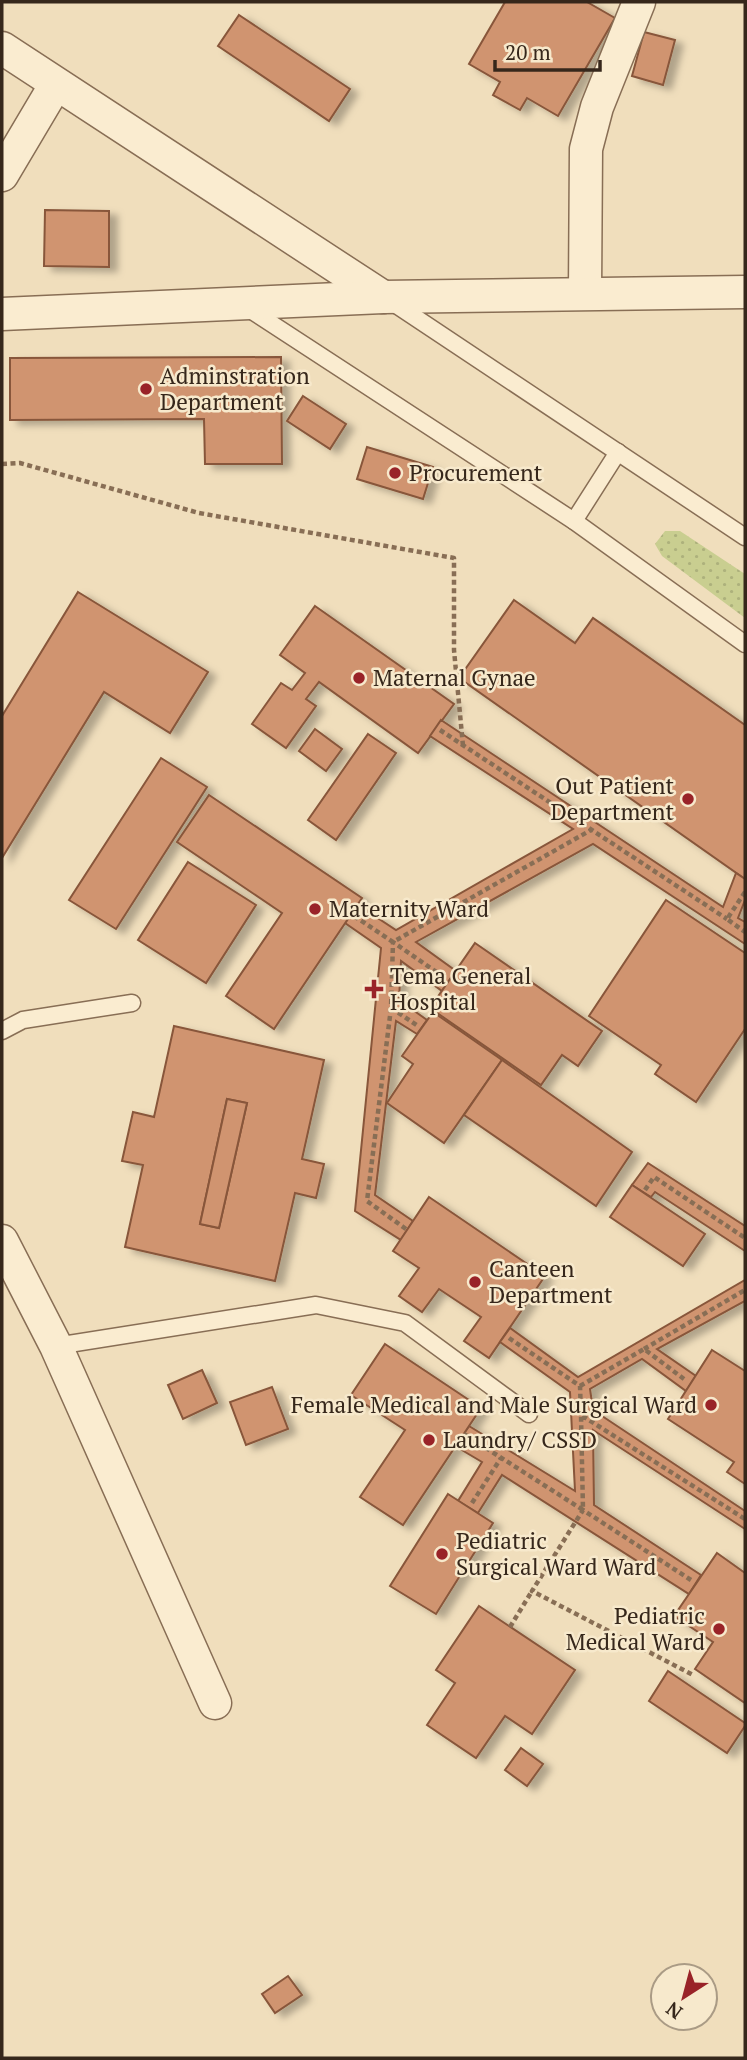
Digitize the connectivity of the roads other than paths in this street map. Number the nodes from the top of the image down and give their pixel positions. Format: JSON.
{"nodes":[{"id":1,"x":639,"y":2,"type":"edge"},
{"id":2,"x":2,"y":48,"type":"edge"},
{"id":3,"x":56,"y":84,"type":"junction"},
{"id":4,"x":2,"y":175,"type":"edge"},
{"id":5,"x":745,"y":292,"type":"edge"},
{"id":6,"x":585,"y":293,"type":"junction"},
{"id":7,"x":383,"y":297,"type":"junction"},
{"id":8,"x":241,"y":303,"type":"junction"},
{"id":9,"x":2,"y":314,"type":"edge"},
{"id":10,"x":618,"y":453,"type":"junction"},
{"id":11,"x":574,"y":521,"type":"junction"},
{"id":12,"x":745,"y":537,"type":"edge"},
{"id":13,"x":745,"y":644,"type":"edge"},
{"id":14,"x":132,"y":1003,"type":"dead end"},
{"id":15,"x":2,"y":1031,"type":"edge"},
{"id":16,"x":2,"y":1241,"type":"edge"},
{"id":17,"x":56,"y":1346,"type":"junction"},
{"id":18,"x":529,"y":1414,"type":"dead end"},
{"id":19,"x":215,"y":1703,"type":"dead end"}],
"edges":[{"from":1,"to":6,"type":"street"},
{"from":2,"to":3,"type":"street"},
{"from":3,"to":4,"type":"street"},
{"from":3,"to":7,"type":"street"},
{"from":5,"to":6,"type":"street"},
{"from":6,"to":7,"type":"street"},
{"from":7,"to":8,"type":"street"},
{"from":7,"to":10,"type":"lane"},
{"from":8,"to":9,"type":"street"},
{"from":8,"to":11,"type":"lane"},
{"from":10,"to":11,"type":"lane"},
{"from":10,"to":12,"type":"lane"},
{"from":11,"to":13,"type":"lane"},
{"from":14,"to":15,"type":"lane"},
{"from":16,"to":17,"type":"street"},
{"from":17,"to":18,"type":"lane"},
{"from":17,"to":19,"type":"street"}]}
